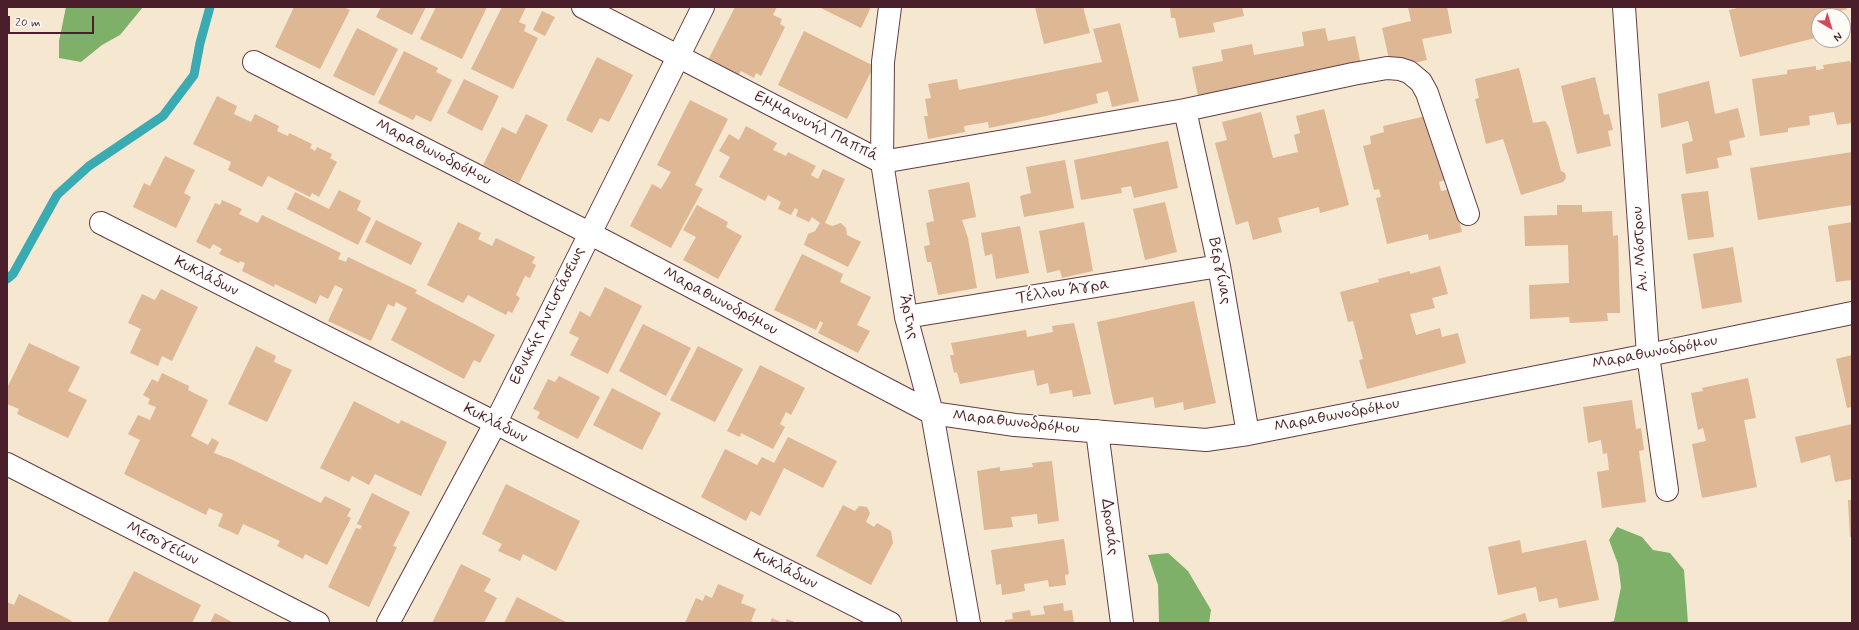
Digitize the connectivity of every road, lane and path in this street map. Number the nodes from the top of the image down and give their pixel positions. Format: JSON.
{"nodes":[{"id":1,"x":583,"y":7,"type":"edge"},
{"id":2,"x":702,"y":7,"type":"edge"},
{"id":3,"x":890,"y":7,"type":"edge"},
{"id":4,"x":1624,"y":7,"type":"edge"},
{"id":5,"x":678,"y":56,"type":"junction"},
{"id":6,"x":254,"y":62,"type":"dead end"},
{"id":7,"x":1185,"y":110,"type":"junction"},
{"id":8,"x":882,"y":162,"type":"junction"},
{"id":9,"x":1468,"y":214,"type":"dead end"},
{"id":10,"x":101,"y":223,"type":"dead end"},
{"id":11,"x":589,"y":233,"type":"junction"},
{"id":12,"x":1219,"y":266,"type":"junction"},
{"id":13,"x":1852,"y":313,"type":"edge"},
{"id":14,"x":906,"y":317,"type":"junction"},
{"id":15,"x":1648,"y":355,"type":"junction"},
{"id":16,"x":932,"y":413,"type":"junction"},
{"id":17,"x":495,"y":424,"type":"junction"},
{"id":18,"x":1097,"y":431,"type":"junction"},
{"id":19,"x":1248,"y":434,"type":"junction"},
{"id":20,"x":7,"y":464,"type":"edge"},
{"id":21,"x":1666,"y":490,"type":"dead end"},
{"id":22,"x":318,"y":623,"type":"edge"},
{"id":23,"x":388,"y":623,"type":"edge"},
{"id":24,"x":890,"y":623,"type":"edge"},
{"id":25,"x":968,"y":623,"type":"edge"},
{"id":26,"x":1122,"y":623,"type":"edge"}],
"edges":[{"from":1,"to":5,"type":"street","name":"Εμμανουήλ Παππά"},
{"from":2,"to":5,"type":"street","name":"Εθνικής Αντιστάσεως"},
{"from":3,"to":8,"type":"street","name":"Άρτης"},
{"from":4,"to":15,"type":"street","name":"Αν. Μόστρου"},
{"from":5,"to":8,"type":"street","name":"Εμμανουήλ Παππά"},
{"from":5,"to":11,"type":"street","name":"Εθνικής Αντιστάσεως"},
{"from":6,"to":11,"type":"street","name":"Μαραθωνοδρόμου"},
{"from":7,"to":8,"type":"street","name":"Εμμανουήλ Παππά"},
{"from":7,"to":9,"type":"street","name":"Εμμανουήλ Παππά"},
{"from":7,"to":12,"type":"street","name":"Βεργίνας"},
{"from":8,"to":14,"type":"street","name":"Άρτης"},
{"from":10,"to":17,"type":"street","name":"Κυκλάδων"},
{"from":11,"to":16,"type":"street","name":"Μαραθωνοδρόμου"},
{"from":11,"to":17,"type":"street","name":"Εθνικής Αντιστάσεως"},
{"from":12,"to":14,"type":"street","name":"Τέλλου Άγρα"},
{"from":12,"to":19,"type":"street","name":"Βεργίνας"},
{"from":13,"to":15,"type":"street","name":"Μαραθωνοδρόμου"},
{"from":14,"to":16,"type":"street","name":"Άρτης"},
{"from":15,"to":19,"type":"street","name":"Μαραθωνοδρόμου"},
{"from":15,"to":21,"type":"street","name":"Αν. Μόστρου"},
{"from":16,"to":18,"type":"street","name":"Μαραθωνοδρόμου"},
{"from":16,"to":25,"type":"street","name":"Άρτης"},
{"from":17,"to":23,"type":"street","name":"Εθνικής Αντιστάσεως"},
{"from":17,"to":24,"type":"street","name":"Κυκλάδων"},
{"from":18,"to":19,"type":"street","name":"Μαραθωνοδρόμου"},
{"from":18,"to":26,"type":"street","name":"Δροσιάς"},
{"from":20,"to":22,"type":"street","name":"Μεσογείων"}]}
